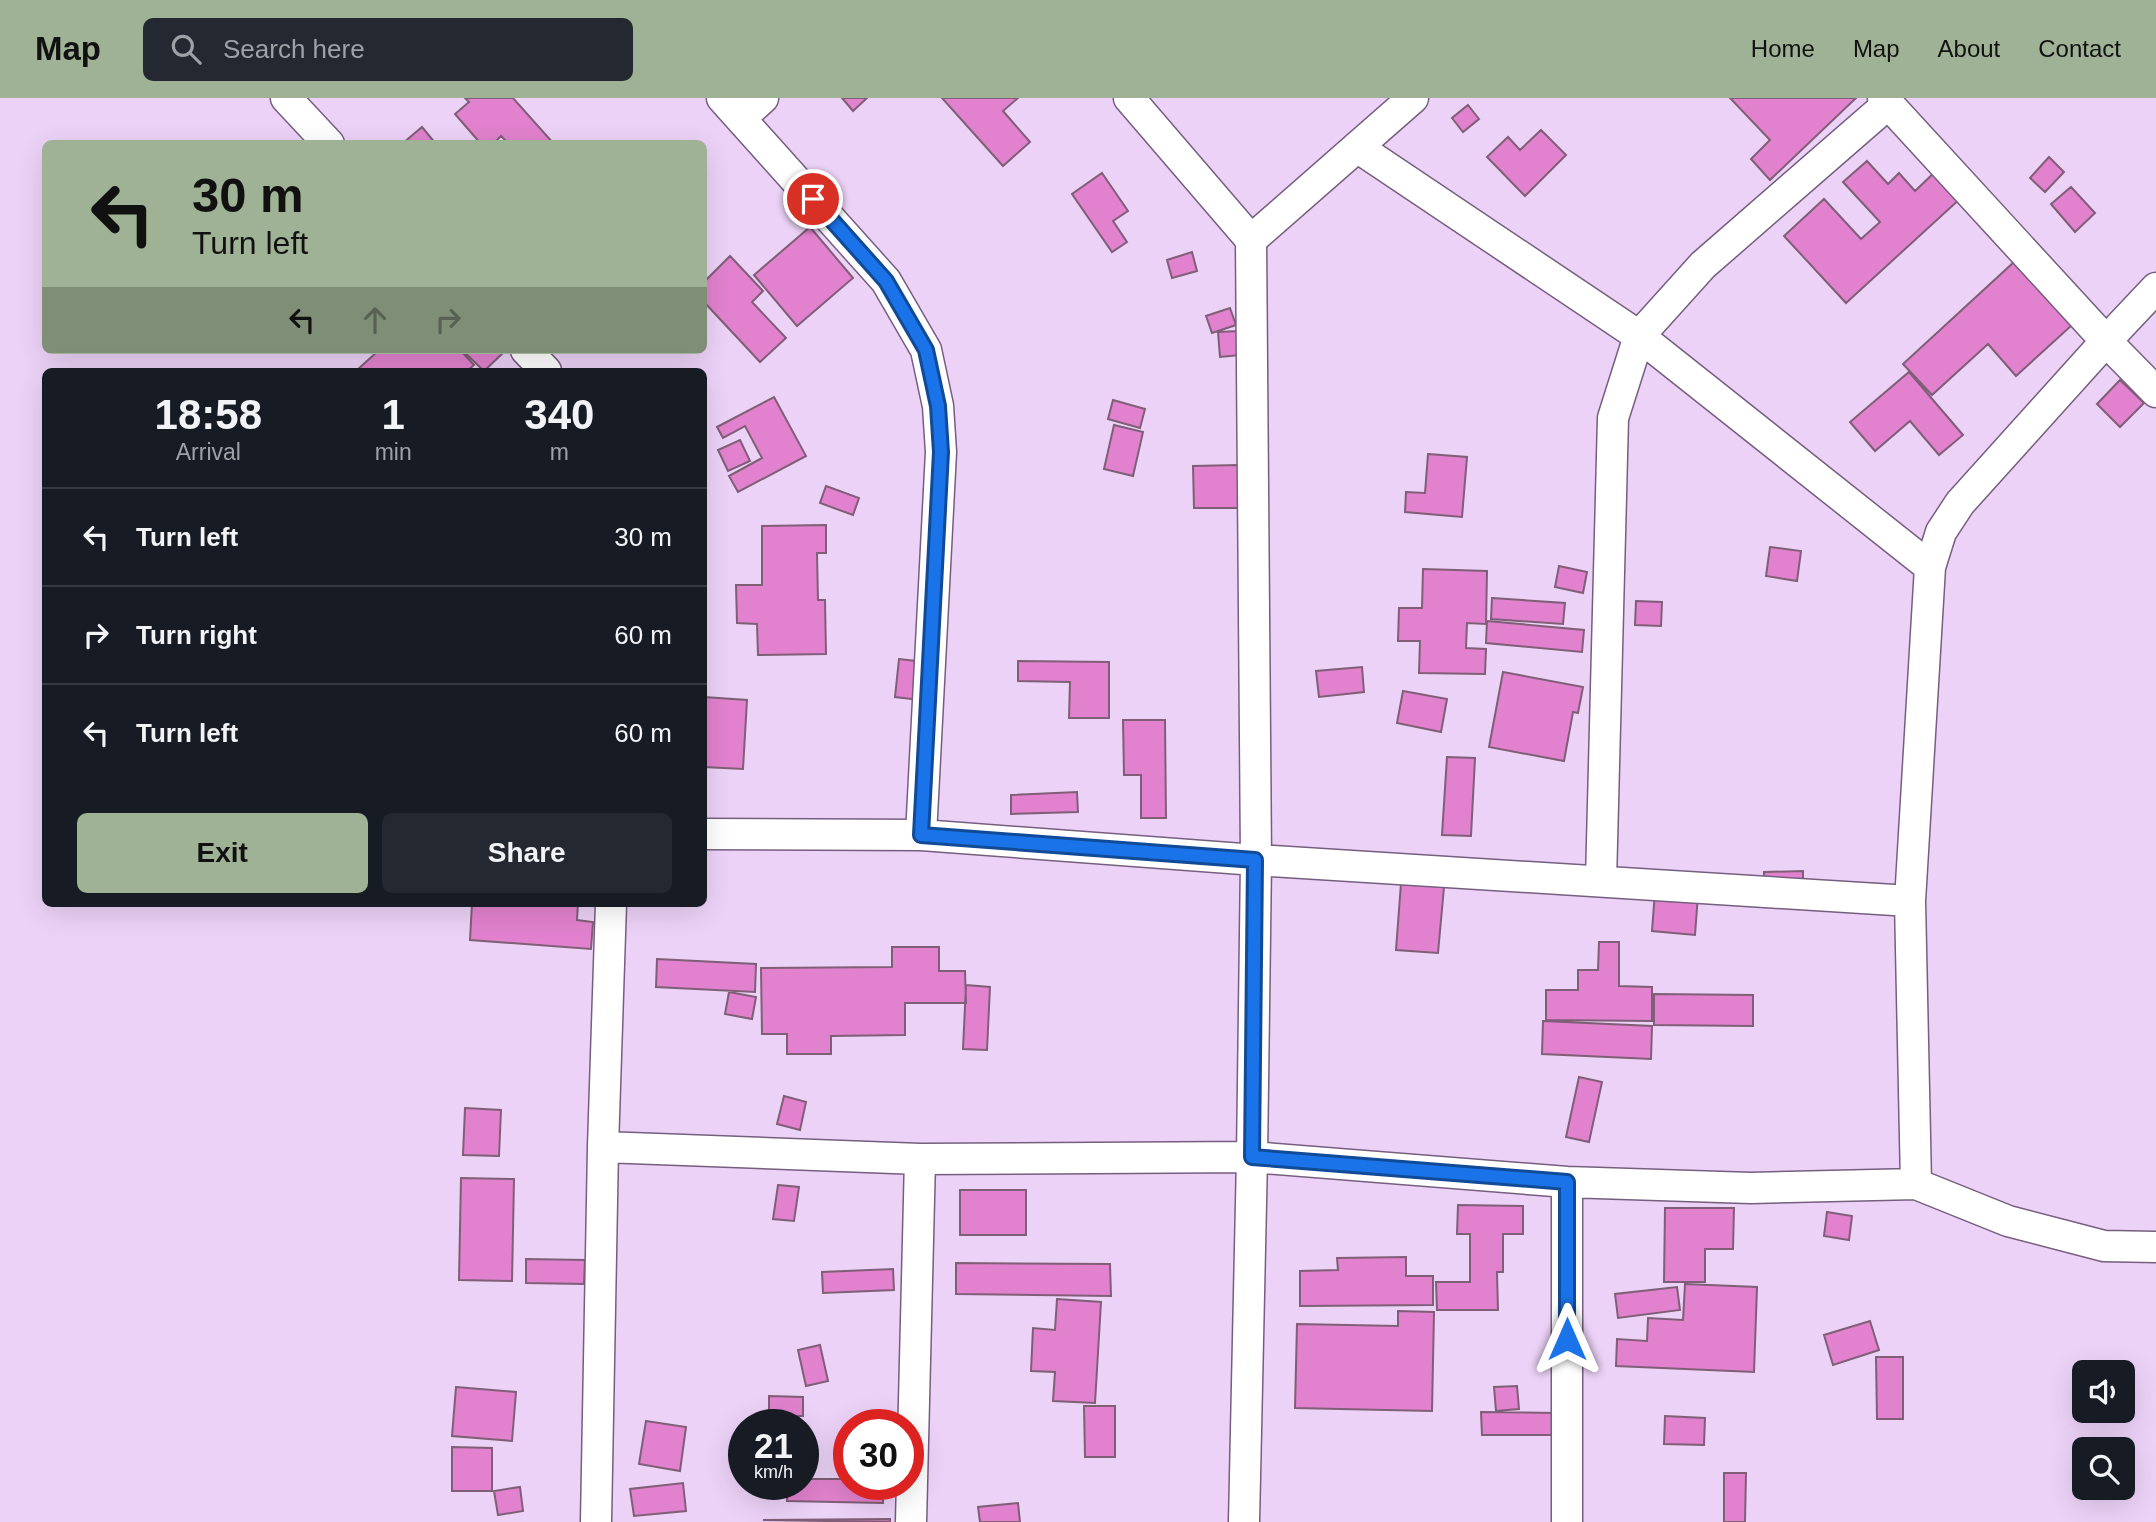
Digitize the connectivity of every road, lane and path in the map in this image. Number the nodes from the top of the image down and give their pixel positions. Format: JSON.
{"nodes":[{"id":1,"x":763,"y":98,"type":"edge"},
{"id":2,"x":1129,"y":98,"type":"edge"},
{"id":3,"x":1413,"y":98,"type":"edge"},
{"id":4,"x":1885,"y":101,"type":"edge"},
{"id":5,"x":300,"y":104,"type":"edge"},
{"id":6,"x":732,"y":108,"type":"edge"},
{"id":7,"x":326,"y":140,"type":"edge"},
{"id":8,"x":1357,"y":147,"type":"junction"},
{"id":9,"x":1251,"y":240,"type":"junction"},
{"id":10,"x":2156,"y":289,"type":"edge"},
{"id":11,"x":1639,"y":336,"type":"junction"},
{"id":12,"x":2106,"y":341,"type":"junction"},
{"id":13,"x":530,"y":354,"type":"edge"},
{"id":14,"x":543,"y":368,"type":"edge"},
{"id":15,"x":2156,"y":392,"type":"edge"},
{"id":16,"x":1930,"y":567,"type":"junction"},
{"id":17,"x":707,"y":834,"type":"edge"},
{"id":18,"x":921,"y":835,"type":"junction"},
{"id":19,"x":1255,"y":860,"type":"junction"},
{"id":20,"x":1601,"y":881,"type":"junction"},
{"id":21,"x":1910,"y":901,"type":"junction"},
{"id":22,"x":611,"y":907,"type":"edge"},
{"id":23,"x":603,"y":1147,"type":"junction"},
{"id":24,"x":1252,"y":1157,"type":"junction"},
{"id":25,"x":920,"y":1159,"type":"junction"},
{"id":26,"x":1567,"y":1182,"type":"junction"},
{"id":27,"x":1916,"y":1184,"type":"junction"},
{"id":28,"x":2156,"y":1247,"type":"edge"},
{"id":29,"x":596,"y":1522,"type":"edge"},
{"id":30,"x":911,"y":1522,"type":"edge"},
{"id":31,"x":1244,"y":1522,"type":"edge"},
{"id":32,"x":1567,"y":1522,"type":"edge"}],
"edges":[{"from":1,"to":6,"type":"street"},
{"from":2,"to":9,"type":"street"},
{"from":3,"to":8,"type":"street"},
{"from":4,"to":11,"type":"street"},
{"from":4,"to":12,"type":"street"},
{"from":5,"to":7,"type":"street"},
{"from":6,"to":18,"type":"street"},
{"from":8,"to":9,"type":"street"},
{"from":8,"to":11,"type":"street"},
{"from":9,"to":19,"type":"street"},
{"from":10,"to":12,"type":"street"},
{"from":11,"to":16,"type":"street"},
{"from":11,"to":20,"type":"street"},
{"from":12,"to":15,"type":"street"},
{"from":12,"to":16,"type":"street"},
{"from":13,"to":14,"type":"street"},
{"from":16,"to":21,"type":"street"},
{"from":17,"to":18,"type":"street"},
{"from":18,"to":19,"type":"street"},
{"from":19,"to":20,"type":"street"},
{"from":19,"to":24,"type":"street"},
{"from":20,"to":21,"type":"street"},
{"from":21,"to":27,"type":"street"},
{"from":22,"to":23,"type":"street"},
{"from":23,"to":25,"type":"street"},
{"from":23,"to":29,"type":"street"},
{"from":24,"to":25,"type":"street"},
{"from":24,"to":26,"type":"street"},
{"from":24,"to":31,"type":"street"},
{"from":25,"to":30,"type":"street"},
{"from":26,"to":27,"type":"street"},
{"from":26,"to":32,"type":"street"},
{"from":27,"to":28,"type":"street"}]}
